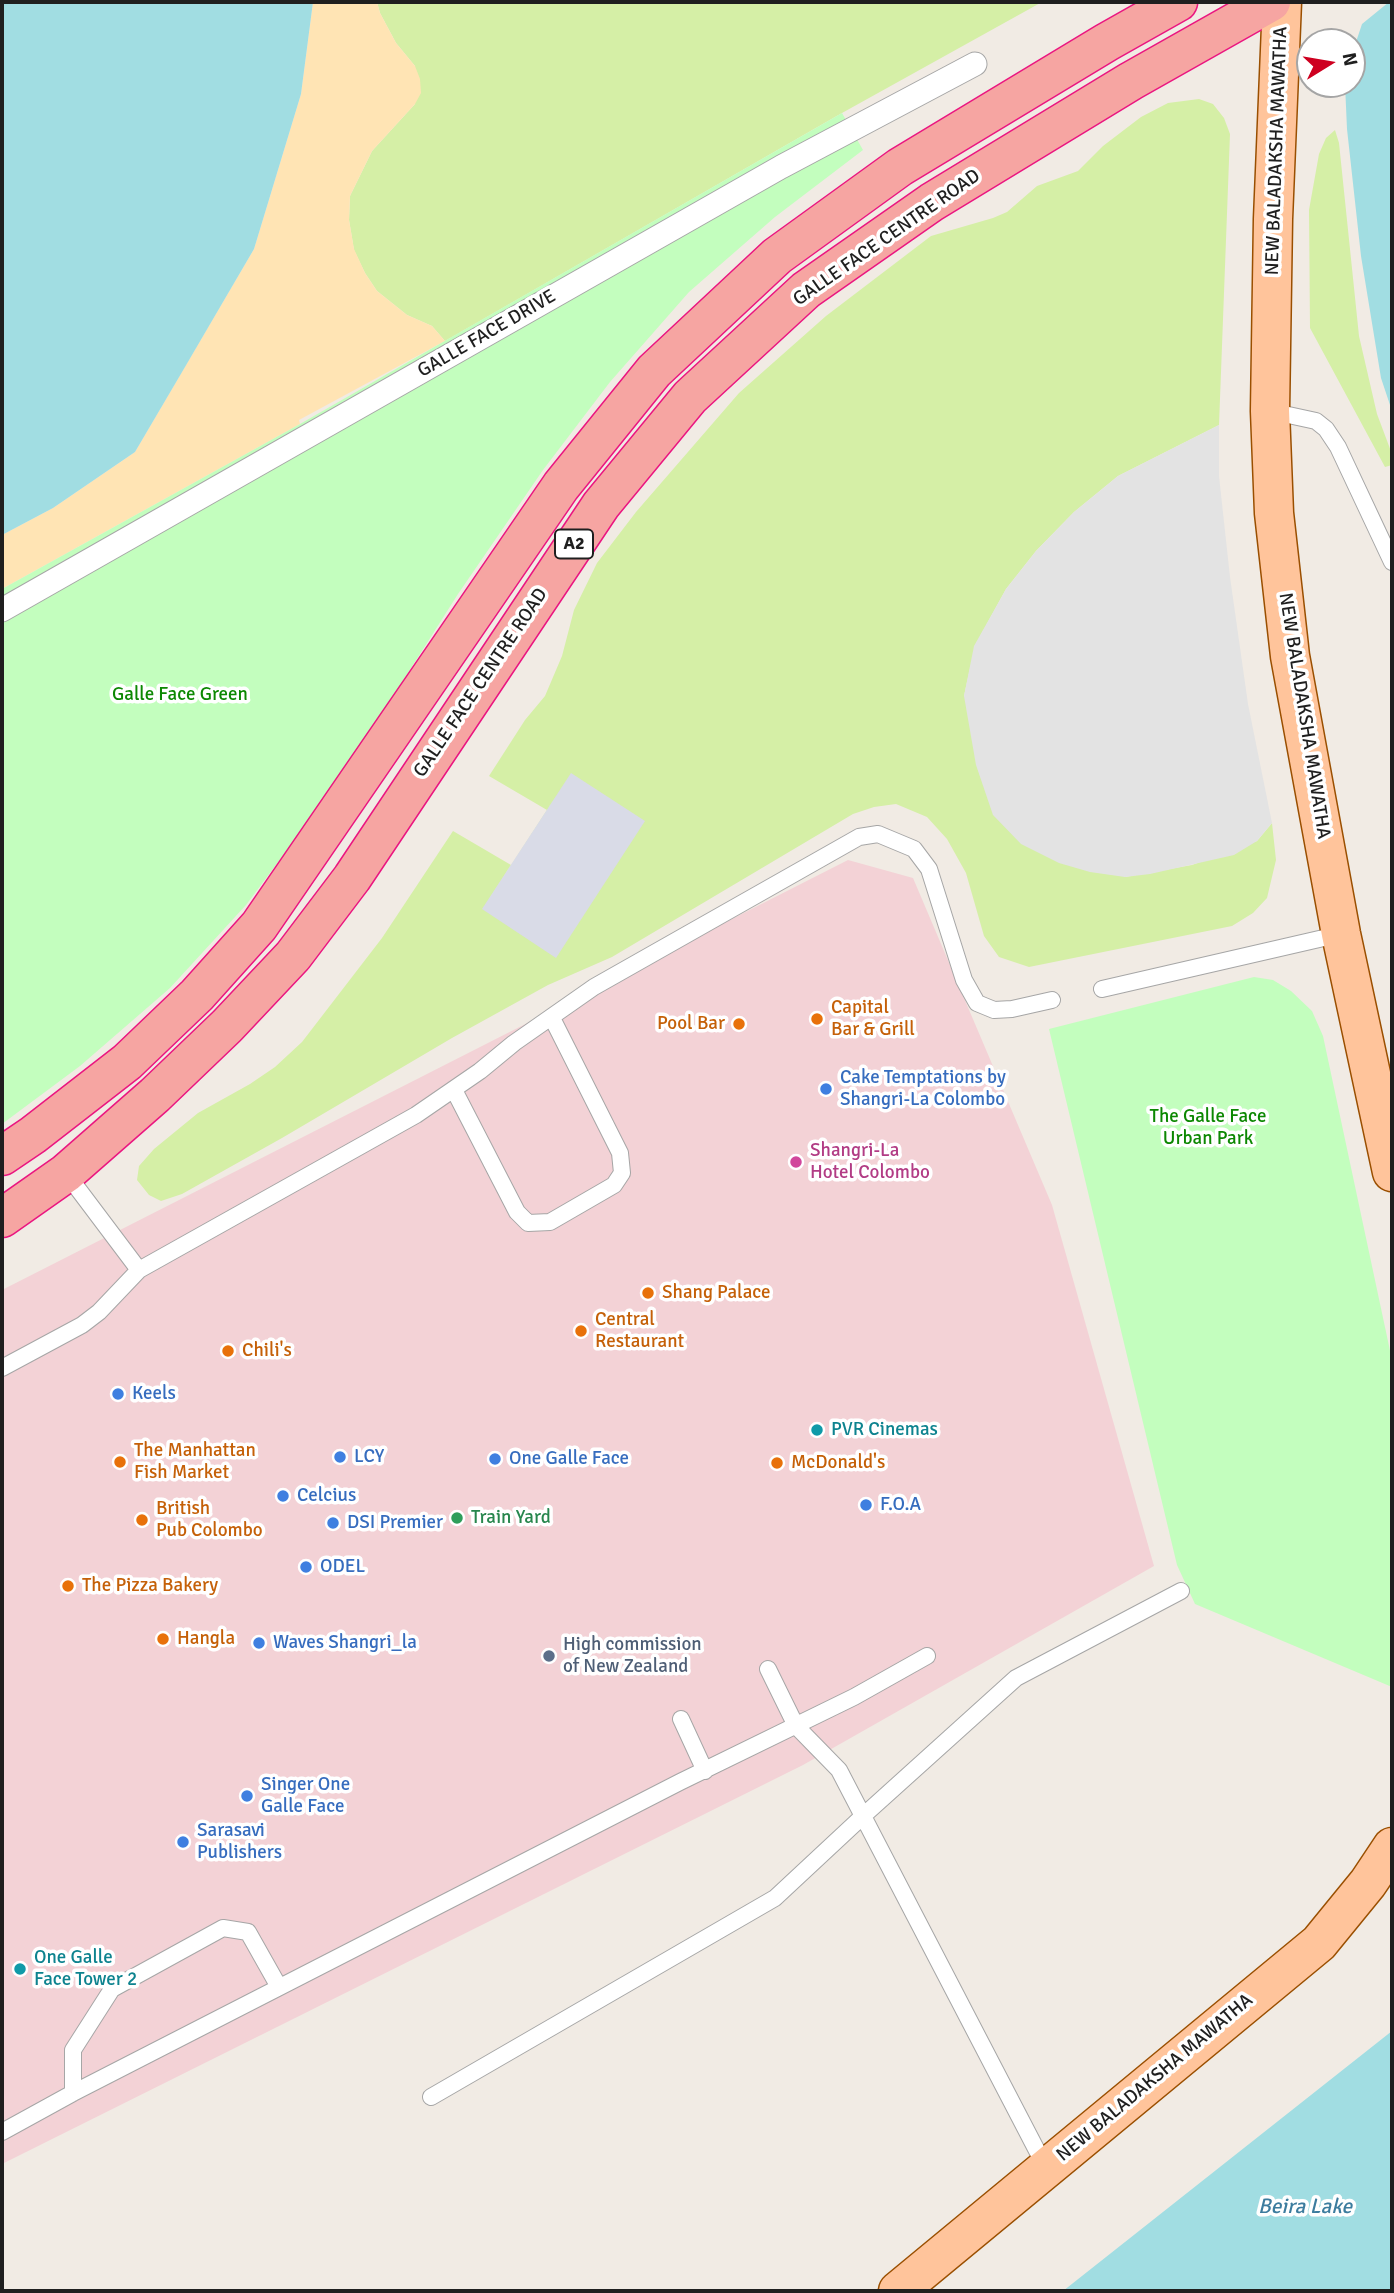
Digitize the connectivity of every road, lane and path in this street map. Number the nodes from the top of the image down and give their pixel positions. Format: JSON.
{"nodes":[{"id":1,"x":1178,"y":2,"type":"edge"},
{"id":2,"x":1271,"y":2,"type":"edge"},
{"id":3,"x":1282,"y":2,"type":"edge"},
{"id":4,"x":975,"y":64,"type":"dead end"},
{"id":5,"x":1270,"y":411,"type":"junction"},
{"id":6,"x":1392,"y":562,"type":"edge"},
{"id":7,"x":2,"y":610,"type":"edge"},
{"id":8,"x":1341,"y":934,"type":"junction"},
{"id":9,"x":1102,"y":989,"type":"dead end"},
{"id":10,"x":1052,"y":1000,"type":"dead end"},
{"id":11,"x":552,"y":1018,"type":"junction"},
{"id":12,"x":454,"y":1090,"type":"junction"},
{"id":13,"x":2,"y":1156,"type":"edge"},
{"id":14,"x":1392,"y":1172,"type":"edge"},
{"id":15,"x":66,"y":1173,"type":"junction"},
{"id":16,"x":2,"y":1218,"type":"edge"},
{"id":17,"x":139,"y":1270,"type":"junction"},
{"id":18,"x":2,"y":1368,"type":"edge"},
{"id":19,"x":1181,"y":1591,"type":"dead end"},
{"id":20,"x":927,"y":1656,"type":"dead end"},
{"id":21,"x":768,"y":1670,"type":"dead end"},
{"id":22,"x":681,"y":1719,"type":"dead end"},
{"id":23,"x":796,"y":1727,"type":"junction"},
{"id":24,"x":705,"y":1771,"type":"junction"},
{"id":25,"x":863,"y":1816,"type":"junction"},
{"id":26,"x":1392,"y":1847,"type":"edge"},
{"id":27,"x":279,"y":1987,"type":"junction"},
{"id":28,"x":73,"y":2092,"type":"junction"},
{"id":29,"x":431,"y":2097,"type":"dead end"},
{"id":30,"x":2,"y":2132,"type":"edge"},
{"id":31,"x":1046,"y":2168,"type":"junction"},
{"id":32,"x":898,"y":2291,"type":"edge"}],
"edges":[{"from":1,"to":13,"type":"highway","number":"A2"},
{"from":2,"to":15,"type":"highway","name":"GALLE FACE CENTRE ROAD","number":"A2"},
{"from":3,"to":5,"type":"main road","name":"NEW BALADAKSHA MAWATHA"},
{"from":4,"to":7,"type":"street","name":"GALLE FACE DRIVE"},
{"from":5,"to":6,"type":"lane"},
{"from":5,"to":8,"type":"main road","name":"NEW BALADAKSHA MAWATHA"},
{"from":8,"to":9,"type":"lane"},
{"from":8,"to":14,"type":"main road","name":"NEW BALADAKSHA MAWATHA"},
{"from":10,"to":11,"type":"lane"},
{"from":11,"to":12,"type":"lane"},
{"from":11,"to":12,"type":"lane"},
{"from":12,"to":17,"type":"lane"},
{"from":15,"to":16,"type":"highway","name":"GALLE FACE CENTRE ROAD","number":"A2"},
{"from":15,"to":17,"type":"lane"},
{"from":17,"to":18,"type":"lane"},
{"from":19,"to":25,"type":"lane"},
{"from":20,"to":23,"type":"lane"},
{"from":21,"to":23,"type":"lane"},
{"from":22,"to":24,"type":"lane"},
{"from":23,"to":24,"type":"lane"},
{"from":23,"to":25,"type":"lane"},
{"from":24,"to":27,"type":"lane"},
{"from":25,"to":29,"type":"lane"},
{"from":25,"to":31,"type":"lane"},
{"from":26,"to":31,"type":"main road","name":"NEW BALADAKSHA MAWATHA"},
{"from":27,"to":28,"type":"lane"},
{"from":27,"to":28,"type":"lane"},
{"from":28,"to":30,"type":"lane"},
{"from":31,"to":32,"type":"main road","name":"NEW BALADAKSHA MAWATHA"}]}
